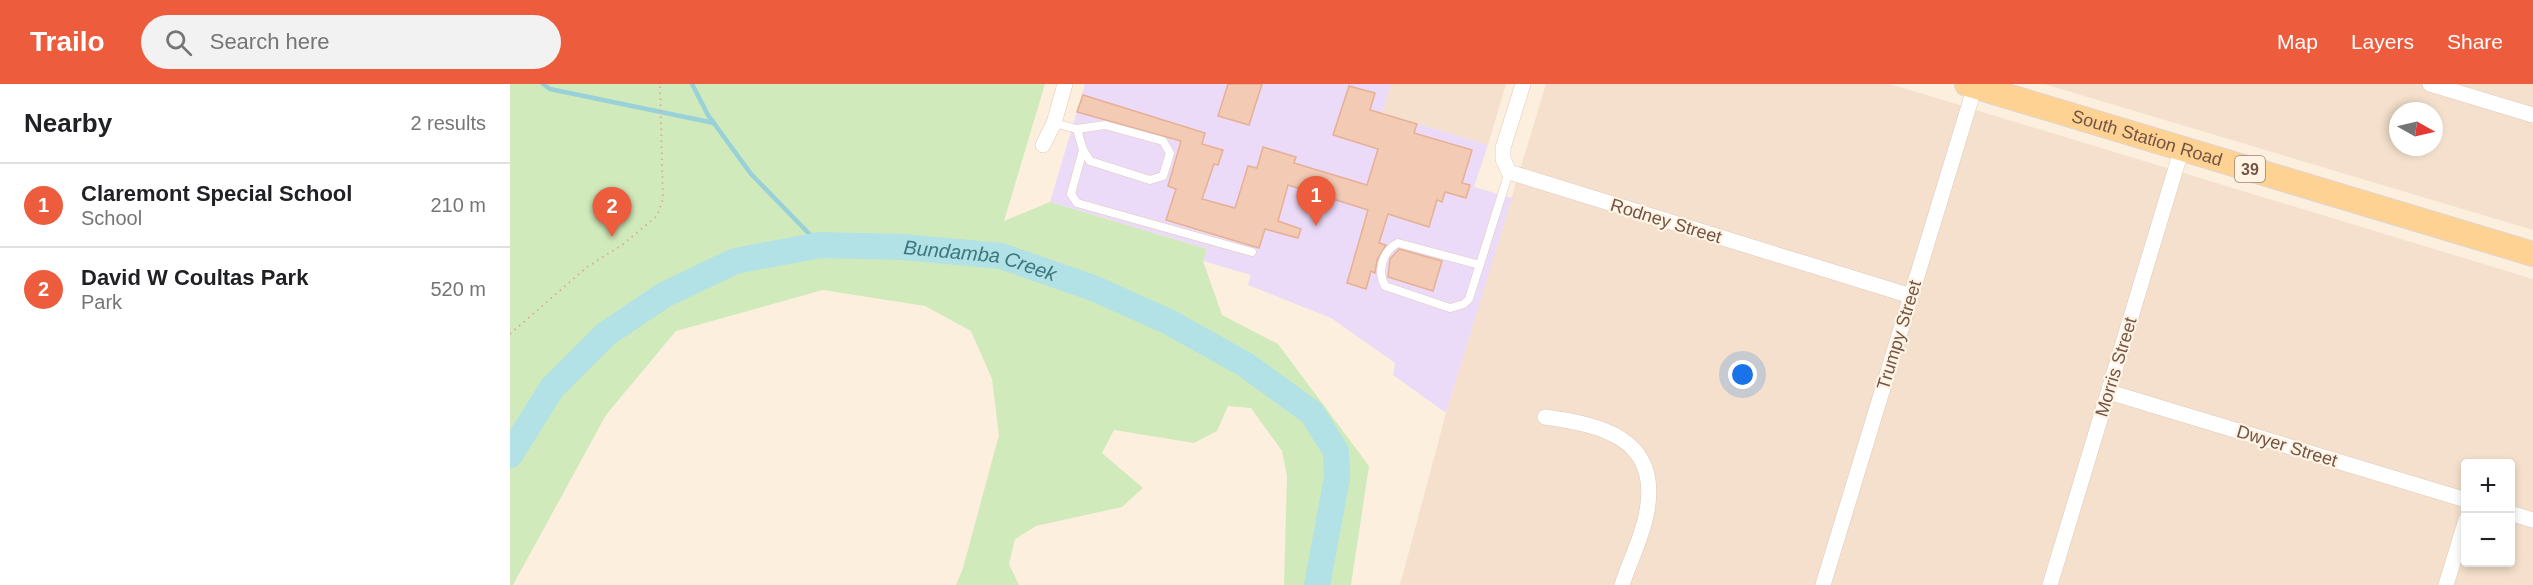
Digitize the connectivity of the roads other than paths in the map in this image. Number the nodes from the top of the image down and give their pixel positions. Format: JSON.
{"nodes":[{"id":1,"x":1065,"y":84,"type":"edge"},
{"id":2,"x":1522,"y":84,"type":"edge"},
{"id":3,"x":2430,"y":84,"type":"edge"},
{"id":4,"x":1971,"y":85,"type":"edge"},
{"id":5,"x":2533,"y":115,"type":"edge"},
{"id":6,"x":1054,"y":123,"type":"junction"},
{"id":7,"x":1077,"y":129,"type":"junction"},
{"id":8,"x":1043,"y":144,"type":"dead end"},
{"id":9,"x":2182,"y":148,"type":"junction"},
{"id":10,"x":1083,"y":150,"type":"junction"},
{"id":11,"x":1509,"y":171,"type":"junction"},
{"id":12,"x":1252,"y":252,"type":"dead end"},
{"id":13,"x":2533,"y":254,"type":"edge"},
{"id":14,"x":1480,"y":264,"type":"junction"},
{"id":15,"x":1911,"y":296,"type":"junction"},
{"id":16,"x":2109,"y":392,"type":"junction"},
{"id":17,"x":1545,"y":417,"type":"dead end"},
{"id":18,"x":2461,"y":498,"type":"edge"},
{"id":19,"x":2515,"y":514,"type":"edge"},
{"id":20,"x":2533,"y":520,"type":"edge"},
{"id":21,"x":2461,"y":536,"type":"edge"},
{"id":22,"x":1622,"y":585,"type":"edge"},
{"id":23,"x":1823,"y":585,"type":"edge"},
{"id":24,"x":2050,"y":585,"type":"edge"},
{"id":25,"x":2446,"y":585,"type":"edge"}],
"edges":[{"from":1,"to":6,"type":"street"},
{"from":2,"to":11,"type":"street"},
{"from":3,"to":5,"type":"street"},
{"from":4,"to":9,"type":"main road","name":"South Station Road","number":"39"},
{"from":4,"to":15,"type":"street","name":"Trumpy Street"},
{"from":6,"to":7,"type":"lane"},
{"from":6,"to":8,"type":"street"},
{"from":7,"to":10,"type":"lane"},
{"from":7,"to":10,"type":"lane"},
{"from":9,"to":13,"type":"main road","name":"South Station Road","number":"39"},
{"from":9,"to":16,"type":"street","name":"Morris Street"},
{"from":10,"to":12,"type":"lane"},
{"from":11,"to":14,"type":"lane"},
{"from":11,"to":15,"type":"street","name":"Rodney Street"},
{"from":14,"to":14,"type":"lane"},
{"from":15,"to":23,"type":"street","name":"Trumpy Street"},
{"from":16,"to":18,"type":"street","name":"Dwyer Street"},
{"from":16,"to":24,"type":"street","name":"Morris Street"},
{"from":17,"to":22,"type":"street"},
{"from":19,"to":20,"type":"street"},
{"from":21,"to":25,"type":"street"}]}
